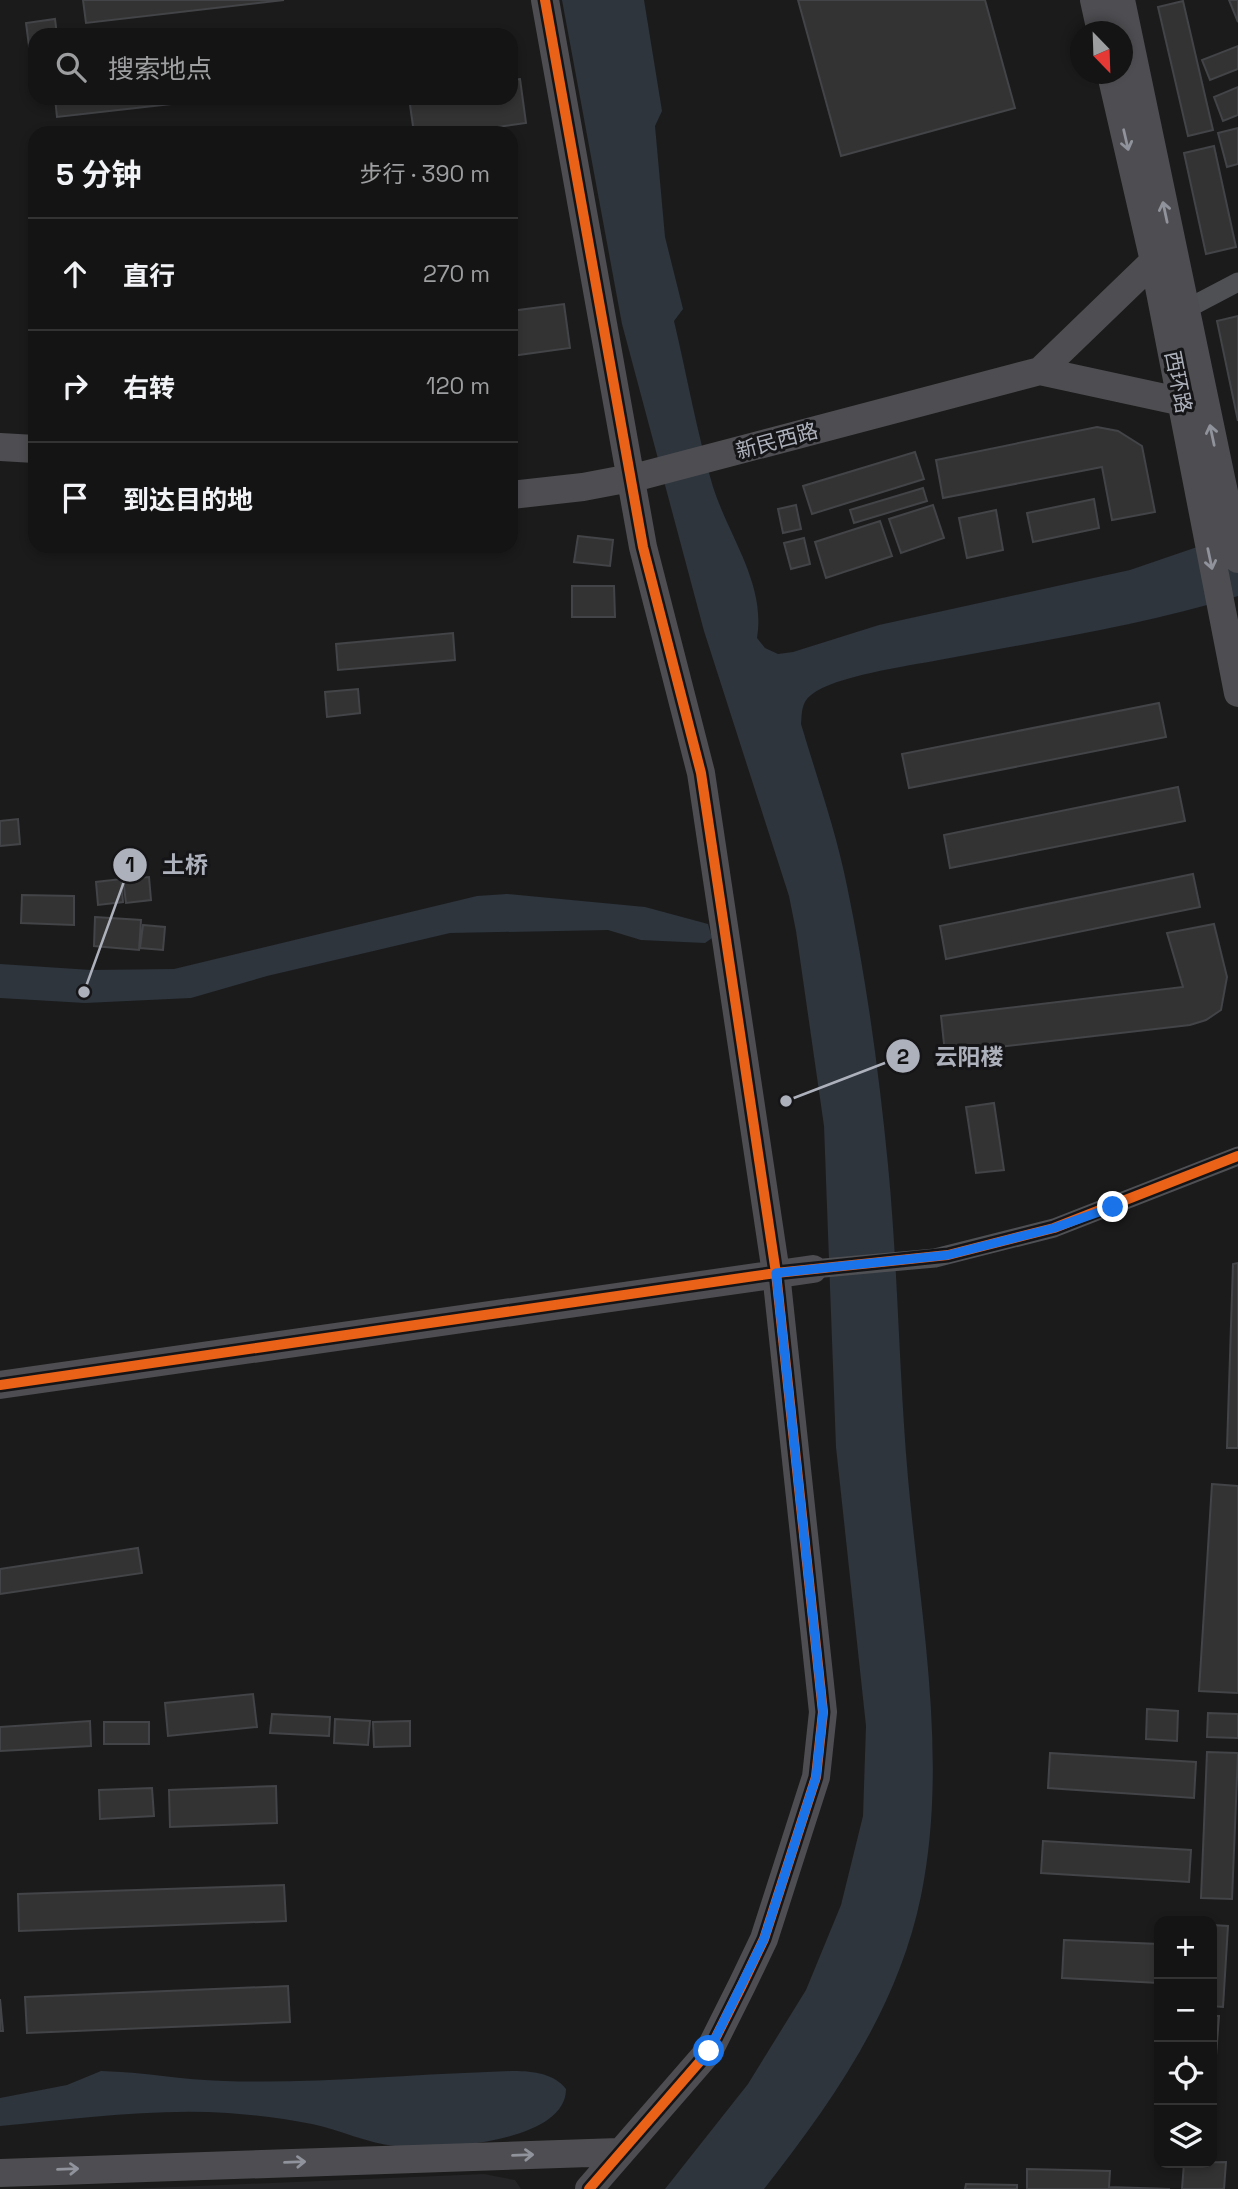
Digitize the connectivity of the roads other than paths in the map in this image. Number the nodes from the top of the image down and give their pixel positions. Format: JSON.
{"nodes":[{"id":1,"x":545,"y":0,"type":"edge"},
{"id":2,"x":1094,"y":0,"type":"edge"},
{"id":3,"x":1121,"y":0,"type":"edge"},
{"id":4,"x":1099,"y":21,"type":"edge"},
{"id":5,"x":1113,"y":84,"type":"edge"},
{"id":6,"x":1154,"y":261,"type":"junction"},
{"id":7,"x":1238,"y":282,"type":"edge"},
{"id":8,"x":1175,"y":315,"type":"junction"},
{"id":9,"x":1040,"y":371,"type":"junction"},
{"id":10,"x":1183,"y":402,"type":"junction"},
{"id":11,"x":0,"y":447,"type":"edge"},
{"id":12,"x":28,"y":449,"type":"edge"},
{"id":13,"x":636,"y":477,"type":"junction"},
{"id":14,"x":518,"y":494,"type":"edge"},
{"id":15,"x":1238,"y":559,"type":"edge"},
{"id":16,"x":1237,"y":686,"type":"edge"},
{"id":17,"x":1238,"y":1156,"type":"edge"},
{"id":18,"x":813,"y":1269,"type":"joint"},
{"id":19,"x":776,"y":1273,"type":"junction"},
{"id":20,"x":0,"y":1385,"type":"edge"},
{"id":21,"x":619,"y":2152,"type":"junction"},
{"id":22,"x":0,"y":2174,"type":"edge"},
{"id":23,"x":589,"y":2189,"type":"edge"}],
"edges":[{"from":1,"to":13,"type":"street"},
{"from":2,"to":4,"type":"street"},
{"from":8,"to":3,"type":"street","name":"西环路","one_way":true},
{"from":5,"to":6,"type":"street","name":"西环路","one_way":true},
{"from":6,"to":8,"type":"street","name":"西环路"},
{"from":6,"to":9,"type":"street","name":"新民西路"},
{"from":7,"to":8,"type":"street"},
{"from":8,"to":10,"type":"street","name":"西环路"},
{"from":15,"to":8,"type":"street","name":"西环路","one_way":true},
{"from":9,"to":10,"type":"street","name":"新民西路"},
{"from":9,"to":13,"type":"street","name":"新民西路"},
{"from":10,"to":16,"type":"street","name":"西环路","one_way":true},
{"from":11,"to":12,"type":"street"},
{"from":13,"to":14,"type":"street","name":"新民西路"},
{"from":13,"to":19,"type":"street"},
{"from":17,"to":18,"type":"street"},
{"from":18,"to":19,"type":"street"},
{"from":19,"to":20,"type":"street"},
{"from":19,"to":21,"type":"street"},
{"from":22,"to":21,"type":"street","one_way":true},
{"from":21,"to":23,"type":"street"}]}
